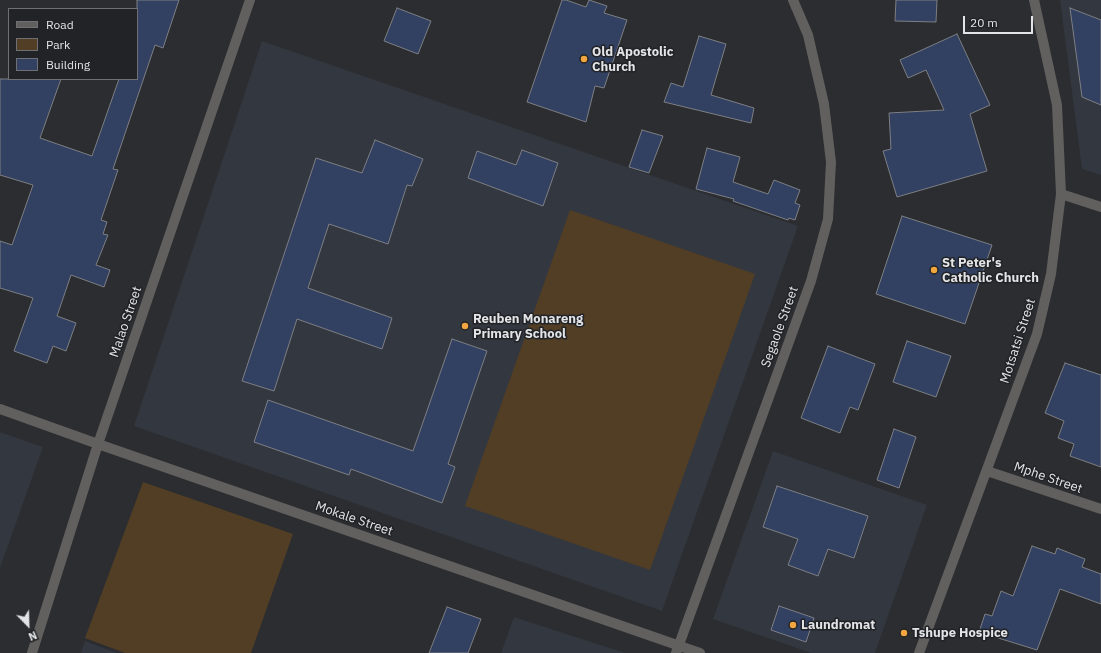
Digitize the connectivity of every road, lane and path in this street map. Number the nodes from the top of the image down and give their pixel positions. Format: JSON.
{"nodes":[{"id":1,"x":250,"y":0,"type":"edge"},
{"id":2,"x":793,"y":0,"type":"edge"},
{"id":3,"x":1034,"y":0,"type":"edge"},
{"id":4,"x":1061,"y":194,"type":"junction"},
{"id":5,"x":1101,"y":208,"type":"edge"},
{"id":6,"x":0,"y":409,"type":"edge"},
{"id":7,"x":98,"y":444,"type":"junction"},
{"id":8,"x":987,"y":471,"type":"junction"},
{"id":9,"x":1101,"y":509,"type":"edge"},
{"id":10,"x":678,"y":650,"type":"edge"},
{"id":11,"x":32,"y":653,"type":"edge"},
{"id":12,"x":700,"y":653,"type":"edge"},
{"id":13,"x":919,"y":653,"type":"edge"}],
"edges":[{"from":1,"to":7,"type":"street","name":"Malao Street"},
{"from":2,"to":10,"type":"street","name":"Segaole Street"},
{"from":3,"to":4,"type":"street","name":"Motsatsi Street"},
{"from":4,"to":5,"type":"street"},
{"from":4,"to":8,"type":"street","name":"Motsatsi Street"},
{"from":6,"to":7,"type":"street","name":"Mokale Street"},
{"from":7,"to":10,"type":"street","name":"Mokale Street"},
{"from":7,"to":11,"type":"street","name":"Malao Street"},
{"from":8,"to":9,"type":"street","name":"Mphe Street"},
{"from":8,"to":13,"type":"street","name":"Motsatsi Street"},
{"from":10,"to":12,"type":"street","name":"Mokale Street"}]}
